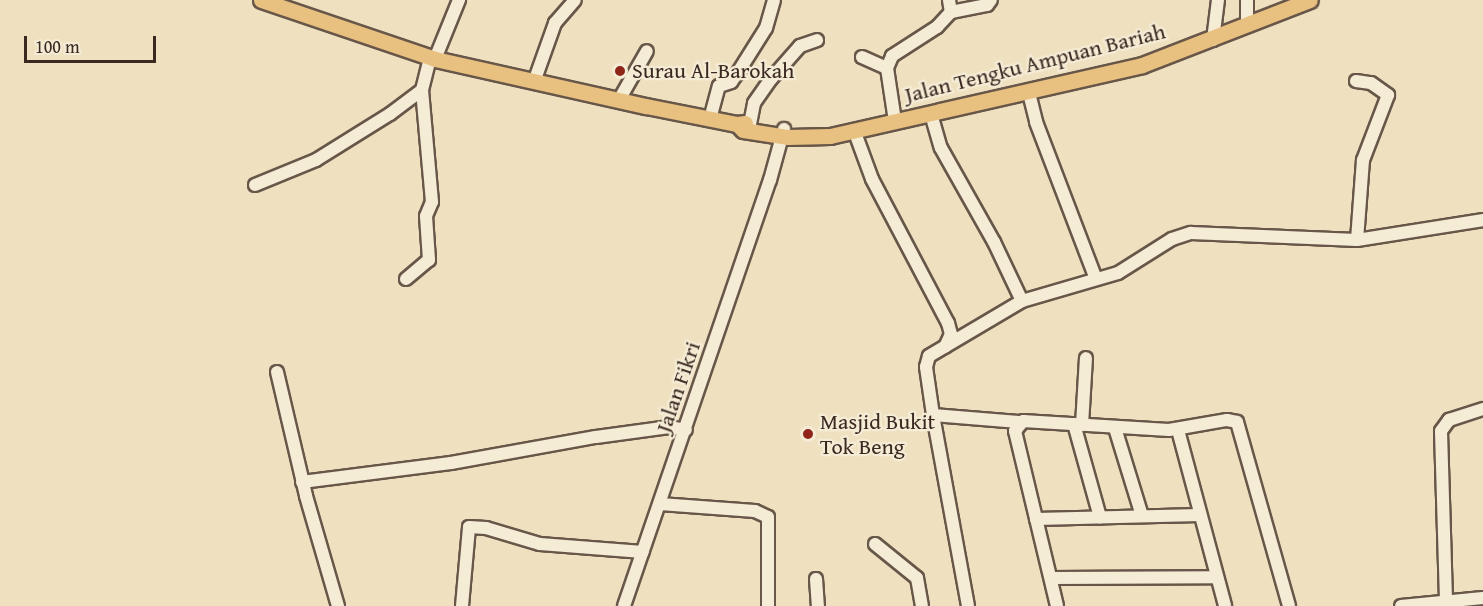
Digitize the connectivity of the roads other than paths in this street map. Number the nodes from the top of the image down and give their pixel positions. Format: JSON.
{"nodes":[{"id":1,"x":261,"y":0,"type":"edge"},
{"id":2,"x":459,"y":0,"type":"edge"},
{"id":3,"x":575,"y":0,"type":"edge"},
{"id":4,"x":774,"y":0,"type":"edge"},
{"id":5,"x":991,"y":0,"type":"edge"},
{"id":6,"x":1218,"y":0,"type":"edge"},
{"id":7,"x":1247,"y":0,"type":"edge"},
{"id":8,"x":1310,"y":0,"type":"edge"},
{"id":9,"x":950,"y":6,"type":"edge"},
{"id":10,"x":1247,"y":24,"type":"junction"},
{"id":11,"x":817,"y":40,"type":"dead end"},
{"id":12,"x":1213,"y":40,"type":"junction"},
{"id":13,"x":647,"y":51,"type":"dead end"},
{"id":14,"x":862,"y":57,"type":"dead end"},
{"id":15,"x":432,"y":58,"type":"junction"},
{"id":16,"x":887,"y":68,"type":"junction"},
{"id":17,"x":534,"y":81,"type":"junction"},
{"id":18,"x":1356,"y":81,"type":"dead end"},
{"id":19,"x":422,"y":90,"type":"junction"},
{"id":20,"x":1029,"y":93,"type":"junction"},
{"id":21,"x":619,"y":100,"type":"junction"},
{"id":22,"x":931,"y":114,"type":"junction"},
{"id":23,"x":710,"y":119,"type":"junction"},
{"id":24,"x":895,"y":121,"type":"junction"},
{"id":25,"x":744,"y":126,"type":"junction"},
{"id":26,"x":854,"y":130,"type":"junction"},
{"id":27,"x":786,"y":133,"type":"junction"},
{"id":28,"x":773,"y":165,"type":"junction"},
{"id":29,"x":770,"y":180,"type":"junction"},
{"id":30,"x":255,"y":185,"type":"dead end"},
{"id":31,"x":1483,"y":220,"type":"edge"},
{"id":32,"x":1357,"y":240,"type":"junction"},
{"id":33,"x":406,"y":279,"type":"dead end"},
{"id":34,"x":1096,"y":279,"type":"junction"},
{"id":35,"x":1022,"y":301,"type":"junction"},
{"id":36,"x":948,"y":323,"type":"junction"},
{"id":37,"x":968,"y":335,"type":"junction"},
{"id":38,"x":943,"y":349,"type":"junction"},
{"id":39,"x":1086,"y":358,"type":"dead end"},
{"id":40,"x":277,"y":372,"type":"dead end"},
{"id":41,"x":1483,"y":409,"type":"edge"},
{"id":42,"x":933,"y":415,"type":"junction"},
{"id":43,"x":1019,"y":422,"type":"junction"},
{"id":44,"x":1078,"y":425,"type":"junction"},
{"id":45,"x":1115,"y":428,"type":"junction"},
{"id":46,"x":686,"y":430,"type":"junction"},
{"id":47,"x":1178,"y":430,"type":"junction"},
{"id":48,"x":302,"y":482,"type":"junction"},
{"id":49,"x":660,"y":504,"type":"junction"},
{"id":50,"x":1200,"y":515,"type":"junction"},
{"id":51,"x":1143,"y":516,"type":"junction"},
{"id":52,"x":1100,"y":518,"type":"junction"},
{"id":53,"x":1036,"y":519,"type":"junction"},
{"id":54,"x":875,"y":544,"type":"dead end"},
{"id":55,"x":643,"y":552,"type":"junction"},
{"id":56,"x":1217,"y":577,"type":"junction"},
{"id":57,"x":1051,"y":578,"type":"junction"},
{"id":58,"x":816,"y":579,"type":"dead end"},
{"id":59,"x":1483,"y":598,"type":"edge"},
{"id":60,"x":1446,"y":600,"type":"junction"},
{"id":61,"x":338,"y":606,"type":"edge"},
{"id":62,"x":462,"y":606,"type":"edge"},
{"id":63,"x":624,"y":606,"type":"edge"},
{"id":64,"x":768,"y":606,"type":"edge"},
{"id":65,"x":818,"y":606,"type":"edge"},
{"id":66,"x":922,"y":606,"type":"edge"},
{"id":67,"x":968,"y":606,"type":"edge"},
{"id":68,"x":1057,"y":606,"type":"edge"},
{"id":69,"x":1225,"y":606,"type":"edge"},
{"id":70,"x":1289,"y":606,"type":"edge"},
{"id":71,"x":1401,"y":606,"type":"edge"}],
"edges":[{"from":1,"to":15,"type":"main road","name":"Jalan Tengku Ampuan Bariah"},
{"from":2,"to":15,"type":"street"},
{"from":3,"to":17,"type":"street"},
{"from":4,"to":23,"type":"street"},
{"from":5,"to":9,"type":"street"},
{"from":6,"to":12,"type":"street"},
{"from":7,"to":10,"type":"street"},
{"from":8,"to":10,"type":"main road","name":"Jalan Tengku Ampuan Bariah"},
{"from":9,"to":16,"type":"street"},
{"from":10,"to":12,"type":"main road","name":"Jalan Tengku Ampuan Bariah"},
{"from":11,"to":25,"type":"street"},
{"from":12,"to":20,"type":"main road","name":"Jalan Tengku Ampuan Bariah"},
{"from":13,"to":21,"type":"street"},
{"from":14,"to":16,"type":"street"},
{"from":15,"to":17,"type":"main road","name":"Jalan Tengku Ampuan Bariah"},
{"from":15,"to":19,"type":"street"},
{"from":16,"to":24,"type":"street"},
{"from":17,"to":21,"type":"main road","name":"Jalan Tengku Ampuan Bariah"},
{"from":18,"to":32,"type":"street"},
{"from":19,"to":30,"type":"street"},
{"from":19,"to":33,"type":"street"},
{"from":20,"to":22,"type":"main road","name":"Jalan Tengku Ampuan Bariah"},
{"from":20,"to":34,"type":"street"},
{"from":21,"to":23,"type":"main road","name":"Jalan Tengku Ampuan Bariah"},
{"from":22,"to":24,"type":"main road","name":"Jalan Tengku Ampuan Bariah"},
{"from":22,"to":35,"type":"street"},
{"from":23,"to":25,"type":"main road","name":"Jalan Tengku Ampuan Bariah"},
{"from":24,"to":26,"type":"main road","name":"Jalan Tengku Ampuan Bariah"},
{"from":25,"to":27,"type":"main road","name":"Jalan Tengku Ampuan Bariah"},
{"from":25,"to":28,"type":"street"},
{"from":26,"to":27,"type":"main road","name":"Jalan Tengku Ampuan Bariah"},
{"from":26,"to":36,"type":"street"},
{"from":27,"to":28,"type":"street","name":"Jalan Fikri"},
{"from":27,"to":29,"type":"street","name":"Jalan Fikri"},
{"from":28,"to":29,"type":"street","name":"Jalan Fikri"},
{"from":29,"to":46,"type":"street","name":"Jalan Fikri"},
{"from":31,"to":32,"type":"street"},
{"from":32,"to":34,"type":"street"},
{"from":34,"to":35,"type":"street"},
{"from":35,"to":37,"type":"street"},
{"from":36,"to":37,"type":"street"},
{"from":36,"to":38,"type":"street"},
{"from":37,"to":38,"type":"street"},
{"from":38,"to":42,"type":"street"},
{"from":39,"to":44,"type":"street"},
{"from":40,"to":48,"type":"street"},
{"from":41,"to":60,"type":"street"},
{"from":42,"to":43,"type":"street"},
{"from":42,"to":67,"type":"street"},
{"from":43,"to":44,"type":"street"},
{"from":43,"to":53,"type":"street"},
{"from":44,"to":45,"type":"street"},
{"from":44,"to":52,"type":"street"},
{"from":45,"to":47,"type":"street"},
{"from":45,"to":51,"type":"street"},
{"from":46,"to":48,"type":"street"},
{"from":46,"to":49,"type":"street","name":"Jalan Fikri"},
{"from":47,"to":50,"type":"street"},
{"from":47,"to":70,"type":"street"},
{"from":48,"to":61,"type":"street"},
{"from":49,"to":55,"type":"street","name":"Jalan Fikri"},
{"from":49,"to":64,"type":"street"},
{"from":50,"to":51,"type":"street"},
{"from":50,"to":56,"type":"street"},
{"from":51,"to":52,"type":"street"},
{"from":52,"to":53,"type":"street"},
{"from":53,"to":57,"type":"street"},
{"from":54,"to":66,"type":"street"},
{"from":55,"to":62,"type":"street"},
{"from":55,"to":63,"type":"street","name":"Jalan Fikri"},
{"from":56,"to":57,"type":"street"},
{"from":56,"to":69,"type":"street"},
{"from":57,"to":68,"type":"street"},
{"from":58,"to":65,"type":"street"},
{"from":59,"to":60,"type":"street"},
{"from":60,"to":71,"type":"street"}]}
